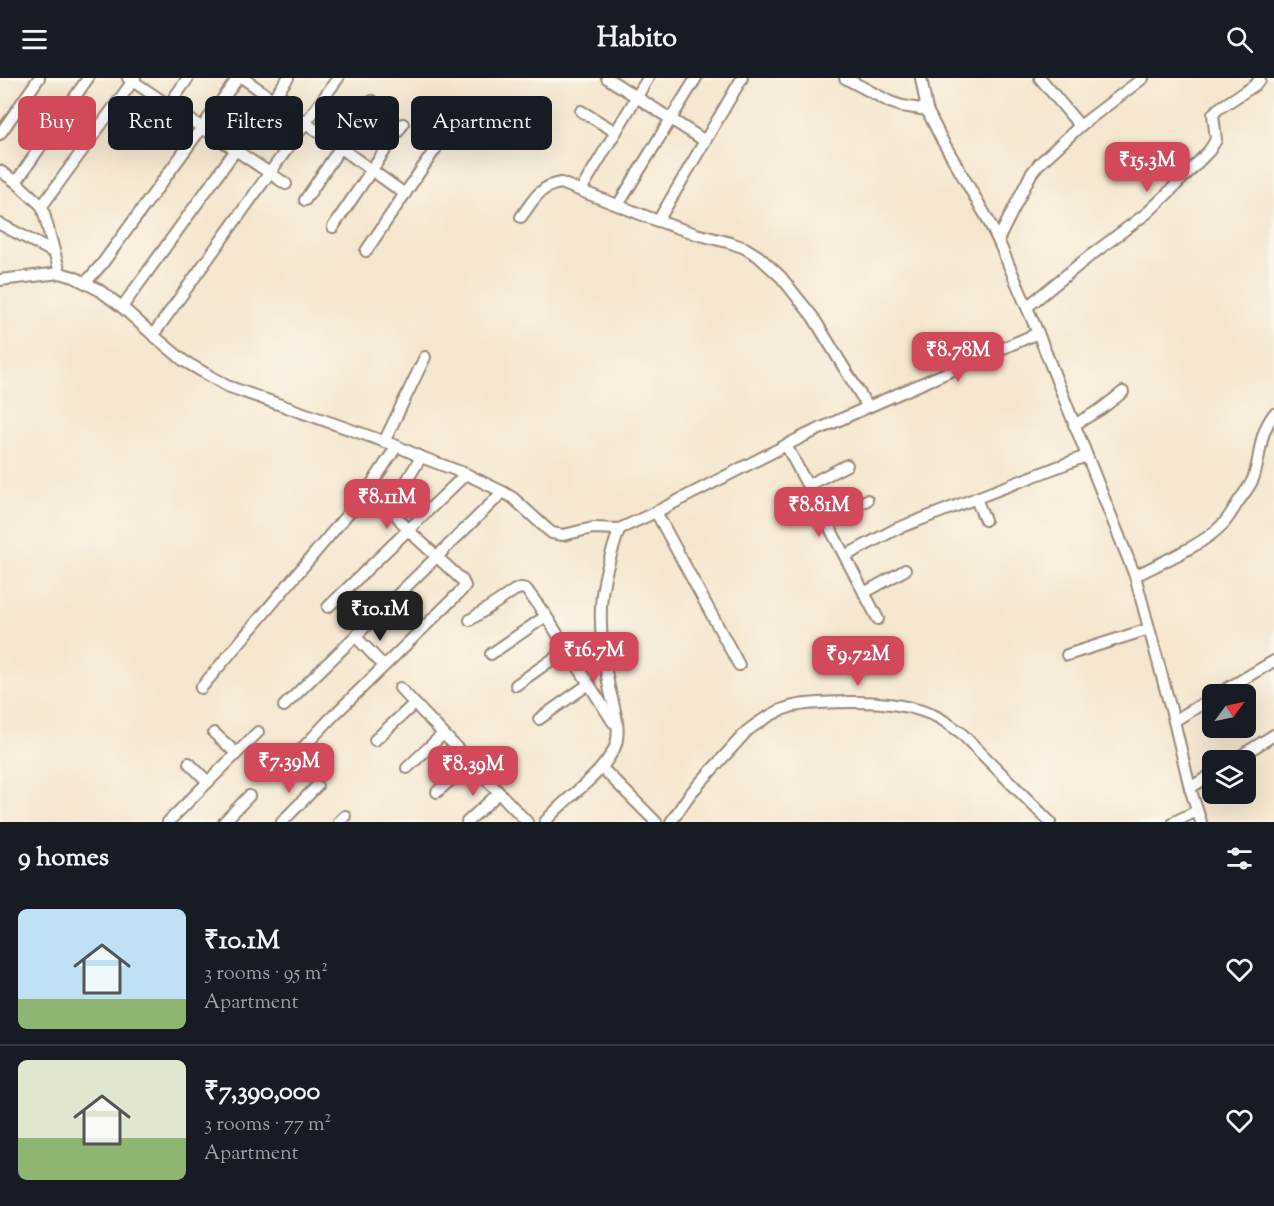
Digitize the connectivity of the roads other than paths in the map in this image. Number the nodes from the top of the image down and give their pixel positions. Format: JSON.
{"nodes":[{"id":1,"x":39,"y":78,"type":"edge"},
{"id":2,"x":88,"y":78,"type":"edge"},
{"id":3,"x":188,"y":78,"type":"edge"},
{"id":4,"x":238,"y":78,"type":"edge"},
{"id":5,"x":243,"y":78,"type":"edge"},
{"id":6,"x":288,"y":78,"type":"edge"},
{"id":7,"x":338,"y":78,"type":"edge"},
{"id":8,"x":607,"y":78,"type":"edge"},
{"id":9,"x":648,"y":78,"type":"edge"},
{"id":10,"x":696,"y":78,"type":"edge"},
{"id":11,"x":742,"y":78,"type":"edge"},
{"id":12,"x":845,"y":78,"type":"edge"},
{"id":13,"x":921,"y":78,"type":"edge"},
{"id":14,"x":1040,"y":78,"type":"edge"},
{"id":15,"x":1143,"y":78,"type":"edge"},
{"id":16,"x":1259,"y":78,"type":"edge"},
{"id":17,"x":132,"y":79,"type":"edge"},
{"id":18,"x":156,"y":96,"type":"edge"},
{"id":19,"x":175,"y":96,"type":"edge"},
{"id":20,"x":268,"y":96,"type":"edge"},
{"id":21,"x":274,"y":96,"type":"edge"},
{"id":22,"x":637,"y":97,"type":"junction"},
{"id":23,"x":927,"y":110,"type":"junction"},
{"id":24,"x":581,"y":111,"type":"dead end"},
{"id":25,"x":671,"y":119,"type":"junction"},
{"id":26,"x":193,"y":121,"type":"edge"},
{"id":27,"x":303,"y":121,"type":"edge"},
{"id":28,"x":306,"y":123,"type":"junction"},
{"id":29,"x":403,"y":124,"type":"dead end"},
{"id":30,"x":1080,"y":126,"type":"junction"},
{"id":31,"x":202,"y":127,"type":"junction"},
{"id":32,"x":205,"y":129,"type":"edge"},
{"id":33,"x":315,"y":130,"type":"edge"},
{"id":34,"x":616,"y":132,"type":"junction"},
{"id":35,"x":0,"y":134,"type":"edge"},
{"id":36,"x":705,"y":141,"type":"junction"},
{"id":37,"x":236,"y":150,"type":"joint"},
{"id":38,"x":339,"y":150,"type":"edge"},
{"id":39,"x":343,"y":150,"type":"edge"},
{"id":40,"x":435,"y":150,"type":"edge"},
{"id":41,"x":371,"y":170,"type":"junction"},
{"id":42,"x":0,"y":171,"type":"edge"},
{"id":43,"x":270,"y":173,"type":"junction"},
{"id":44,"x":16,"y":182,"type":"junction"},
{"id":45,"x":286,"y":184,"type":"dead end"},
{"id":46,"x":581,"y":190,"type":"junction"},
{"id":47,"x":405,"y":194,"type":"junction"},
{"id":48,"x":305,"y":200,"type":"dead end"},
{"id":49,"x":618,"y":205,"type":"junction"},
{"id":50,"x":42,"y":206,"type":"junction"},
{"id":51,"x":521,"y":217,"type":"dead end"},
{"id":52,"x":658,"y":221,"type":"junction"},
{"id":53,"x":0,"y":224,"type":"edge"},
{"id":54,"x":333,"y":227,"type":"dead end"},
{"id":55,"x":998,"y":240,"type":"junction"},
{"id":56,"x":366,"y":251,"type":"dead end"},
{"id":57,"x":53,"y":252,"type":"junction"},
{"id":58,"x":60,"y":273,"type":"junction"},
{"id":59,"x":0,"y":280,"type":"edge"},
{"id":60,"x":86,"y":282,"type":"junction"},
{"id":61,"x":122,"y":307,"type":"junction"},
{"id":62,"x":1027,"y":307,"type":"junction"},
{"id":63,"x":1038,"y":333,"type":"junction"},
{"id":64,"x":153,"y":335,"type":"junction"},
{"id":65,"x":425,"y":357,"type":"dead end"},
{"id":66,"x":1123,"y":392,"type":"dead end"},
{"id":67,"x":868,"y":407,"type":"junction"},
{"id":68,"x":1274,"y":414,"type":"edge"},
{"id":69,"x":1074,"y":425,"type":"junction"},
{"id":70,"x":384,"y":442,"type":"junction"},
{"id":71,"x":786,"y":445,"type":"junction"},
{"id":72,"x":397,"y":446,"type":"junction"},
{"id":73,"x":1086,"y":456,"type":"junction"},
{"id":74,"x":421,"y":457,"type":"junction"},
{"id":75,"x":847,"y":465,"type":"dead end"},
{"id":76,"x":466,"y":474,"type":"junction"},
{"id":77,"x":807,"y":485,"type":"junction"},
{"id":78,"x":503,"y":492,"type":"junction"},
{"id":79,"x":976,"y":499,"type":"junction"},
{"id":80,"x":867,"y":500,"type":"dead end"},
{"id":81,"x":656,"y":512,"type":"junction"},
{"id":82,"x":985,"y":520,"type":"dead end"},
{"id":83,"x":827,"y":522,"type":"junction"},
{"id":84,"x":619,"y":529,"type":"junction"},
{"id":85,"x":408,"y":530,"type":"junction"},
{"id":86,"x":845,"y":556,"type":"junction"},
{"id":87,"x":436,"y":558,"type":"junction"},
{"id":88,"x":905,"y":570,"type":"dead end"},
{"id":89,"x":1135,"y":576,"type":"junction"},
{"id":90,"x":864,"y":593,"type":"junction"},
{"id":91,"x":327,"y":607,"type":"dead end"},
{"id":92,"x":546,"y":616,"type":"junction"},
{"id":93,"x":878,"y":619,"type":"dead end"},
{"id":94,"x":470,"y":620,"type":"dead end"},
{"id":95,"x":1149,"y":629,"type":"junction"},
{"id":96,"x":356,"y":637,"type":"junction"},
{"id":97,"x":567,"y":649,"type":"junction"},
{"id":98,"x":491,"y":654,"type":"dead end"},
{"id":99,"x":1067,"y":655,"type":"dead end"},
{"id":100,"x":1274,"y":661,"type":"edge"},
{"id":101,"x":739,"y":665,"type":"dead end"},
{"id":102,"x":384,"y":666,"type":"junction"},
{"id":103,"x":589,"y":684,"type":"junction"},
{"id":104,"x":1235,"y":684,"type":"edge"},
{"id":105,"x":516,"y":685,"type":"dead end"},
{"id":106,"x":201,"y":688,"type":"dead end"},
{"id":107,"x":400,"y":688,"type":"dead end"},
{"id":108,"x":414,"y":704,"type":"junction"},
{"id":109,"x":1202,"y":704,"type":"edge"},
{"id":110,"x":284,"y":706,"type":"dead end"},
{"id":111,"x":539,"y":718,"type":"dead end"},
{"id":112,"x":1174,"y":721,"type":"junction"},
{"id":113,"x":617,"y":728,"type":"junction"},
{"id":114,"x":258,"y":732,"type":"dead end"},
{"id":115,"x":214,"y":733,"type":"dead end"},
{"id":116,"x":443,"y":734,"type":"junction"},
{"id":117,"x":1274,"y":735,"type":"edge"},
{"id":118,"x":375,"y":740,"type":"dead end"},
{"id":119,"x":1249,"y":750,"type":"edge"},
{"id":120,"x":236,"y":753,"type":"junction"},
{"id":121,"x":470,"y":763,"type":"junction"},
{"id":122,"x":189,"y":764,"type":"dead end"},
{"id":123,"x":285,"y":766,"type":"dead end"},
{"id":124,"x":407,"y":768,"type":"dead end"},
{"id":125,"x":602,"y":768,"type":"junction"},
{"id":126,"x":1202,"y":780,"type":"edge"},
{"id":127,"x":208,"y":782,"type":"junction"},
{"id":128,"x":317,"y":786,"type":"dead end"},
{"id":129,"x":1190,"y":788,"type":"junction"},
{"id":130,"x":437,"y":792,"type":"dead end"},
{"id":131,"x":499,"y":793,"type":"junction"},
{"id":132,"x":249,"y":796,"type":"dead end"},
{"id":133,"x":1197,"y":811,"type":"junction"},
{"id":134,"x":168,"y":822,"type":"edge"},
{"id":135,"x":224,"y":822,"type":"edge"},
{"id":136,"x":282,"y":822,"type":"edge"},
{"id":137,"x":467,"y":822,"type":"edge"},
{"id":138,"x":527,"y":822,"type":"edge"},
{"id":139,"x":545,"y":822,"type":"edge"},
{"id":140,"x":656,"y":822,"type":"edge"},
{"id":141,"x":671,"y":822,"type":"edge"},
{"id":142,"x":1050,"y":822,"type":"edge"},
{"id":143,"x":1174,"y":822,"type":"edge"},
{"id":144,"x":1201,"y":822,"type":"edge"}],
"edges":[{"from":1,"to":35,"type":"street"},
{"from":2,"to":44,"type":"street"},
{"from":3,"to":19,"type":"street"},
{"from":4,"to":31,"type":"street"},
{"from":5,"to":20,"type":"street"},
{"from":6,"to":21,"type":"street"},
{"from":7,"to":28,"type":"street"},
{"from":8,"to":22,"type":"street"},
{"from":9,"to":22,"type":"street"},
{"from":10,"to":25,"type":"street"},
{"from":11,"to":36,"type":"street"},
{"from":12,"to":23,"type":"street"},
{"from":13,"to":23,"type":"street"},
{"from":14,"to":30,"type":"street"},
{"from":15,"to":30,"type":"street"},
{"from":16,"to":62,"type":"street"},
{"from":17,"to":18,"type":"street"},
{"from":17,"to":50,"type":"street"},
{"from":22,"to":25,"type":"street"},
{"from":22,"to":34,"type":"street"},
{"from":23,"to":55,"type":"street"},
{"from":24,"to":34,"type":"street"},
{"from":25,"to":36,"type":"street"},
{"from":25,"to":49,"type":"street"},
{"from":26,"to":31,"type":"street"},
{"from":27,"to":28,"type":"street"},
{"from":28,"to":33,"type":"street"},
{"from":28,"to":43,"type":"street"},
{"from":29,"to":41,"type":"street"},
{"from":30,"to":55,"type":"street"},
{"from":31,"to":32,"type":"street"},
{"from":31,"to":60,"type":"street"},
{"from":34,"to":46,"type":"street"},
{"from":36,"to":52,"type":"street"},
{"from":37,"to":43,"type":"street"},
{"from":37,"to":61,"type":"street"},
{"from":38,"to":48,"type":"street"},
{"from":39,"to":41,"type":"street"},
{"from":40,"to":47,"type":"street"},
{"from":41,"to":47,"type":"street"},
{"from":41,"to":54,"type":"street"},
{"from":42,"to":44,"type":"street"},
{"from":43,"to":45,"type":"street"},
{"from":43,"to":64,"type":"street"},
{"from":44,"to":50,"type":"street"},
{"from":46,"to":49,"type":"street"},
{"from":46,"to":51,"type":"street"},
{"from":47,"to":56,"type":"street"},
{"from":49,"to":52,"type":"street"},
{"from":50,"to":57,"type":"street"},
{"from":52,"to":67,"type":"street"},
{"from":53,"to":57,"type":"street"},
{"from":55,"to":62,"type":"street"},
{"from":57,"to":58,"type":"street"},
{"from":58,"to":59,"type":"street"},
{"from":58,"to":60,"type":"street"},
{"from":60,"to":61,"type":"street"},
{"from":61,"to":64,"type":"street"},
{"from":62,"to":63,"type":"street"},
{"from":63,"to":67,"type":"street"},
{"from":63,"to":69,"type":"street"},
{"from":64,"to":70,"type":"street"},
{"from":65,"to":70,"type":"street"},
{"from":66,"to":69,"type":"street"},
{"from":67,"to":71,"type":"street"},
{"from":68,"to":89,"type":"street"},
{"from":69,"to":73,"type":"street"},
{"from":70,"to":72,"type":"street"},
{"from":71,"to":77,"type":"street"},
{"from":71,"to":81,"type":"street"},
{"from":72,"to":74,"type":"street"},
{"from":72,"to":106,"type":"street"},
{"from":73,"to":79,"type":"street"},
{"from":73,"to":89,"type":"street"},
{"from":74,"to":76,"type":"street"},
{"from":74,"to":85,"type":"street"},
{"from":75,"to":77,"type":"street"},
{"from":76,"to":78,"type":"street"},
{"from":76,"to":85,"type":"street"},
{"from":77,"to":83,"type":"street"},
{"from":78,"to":84,"type":"street"},
{"from":78,"to":87,"type":"street"},
{"from":79,"to":82,"type":"street"},
{"from":79,"to":86,"type":"street"},
{"from":80,"to":83,"type":"street"},
{"from":81,"to":84,"type":"street"},
{"from":81,"to":101,"type":"street"},
{"from":83,"to":86,"type":"street"},
{"from":84,"to":113,"type":"street"},
{"from":85,"to":87,"type":"street"},
{"from":85,"to":91,"type":"street"},
{"from":86,"to":90,"type":"street"},
{"from":87,"to":96,"type":"street"},
{"from":87,"to":102,"type":"street"},
{"from":88,"to":90,"type":"street"},
{"from":89,"to":95,"type":"street"},
{"from":90,"to":93,"type":"street"},
{"from":92,"to":94,"type":"street"},
{"from":92,"to":97,"type":"street"},
{"from":92,"to":98,"type":"street"},
{"from":95,"to":99,"type":"street"},
{"from":95,"to":112,"type":"street"},
{"from":96,"to":102,"type":"street"},
{"from":96,"to":110,"type":"street"},
{"from":97,"to":103,"type":"street"},
{"from":97,"to":105,"type":"street"},
{"from":100,"to":104,"type":"street"},
{"from":102,"to":123,"type":"street"},
{"from":103,"to":111,"type":"street"},
{"from":103,"to":113,"type":"street"},
{"from":107,"to":108,"type":"street"},
{"from":108,"to":116,"type":"street"},
{"from":108,"to":118,"type":"street"},
{"from":109,"to":112,"type":"street"},
{"from":112,"to":129,"type":"street"},
{"from":113,"to":125,"type":"street"},
{"from":114,"to":120,"type":"street"},
{"from":115,"to":120,"type":"street"},
{"from":116,"to":121,"type":"street"},
{"from":116,"to":124,"type":"street"},
{"from":117,"to":119,"type":"street"},
{"from":120,"to":127,"type":"street"},
{"from":121,"to":130,"type":"street"},
{"from":121,"to":131,"type":"street"},
{"from":122,"to":127,"type":"street"},
{"from":125,"to":139,"type":"street"},
{"from":125,"to":140,"type":"street"},
{"from":126,"to":129,"type":"street"},
{"from":127,"to":134,"type":"street"},
{"from":128,"to":136,"type":"street"},
{"from":129,"to":133,"type":"street"},
{"from":131,"to":137,"type":"street"},
{"from":131,"to":138,"type":"street"},
{"from":132,"to":135,"type":"street"},
{"from":133,"to":143,"type":"street"},
{"from":133,"to":144,"type":"street"},
{"from":141,"to":142,"type":"street"}]}
